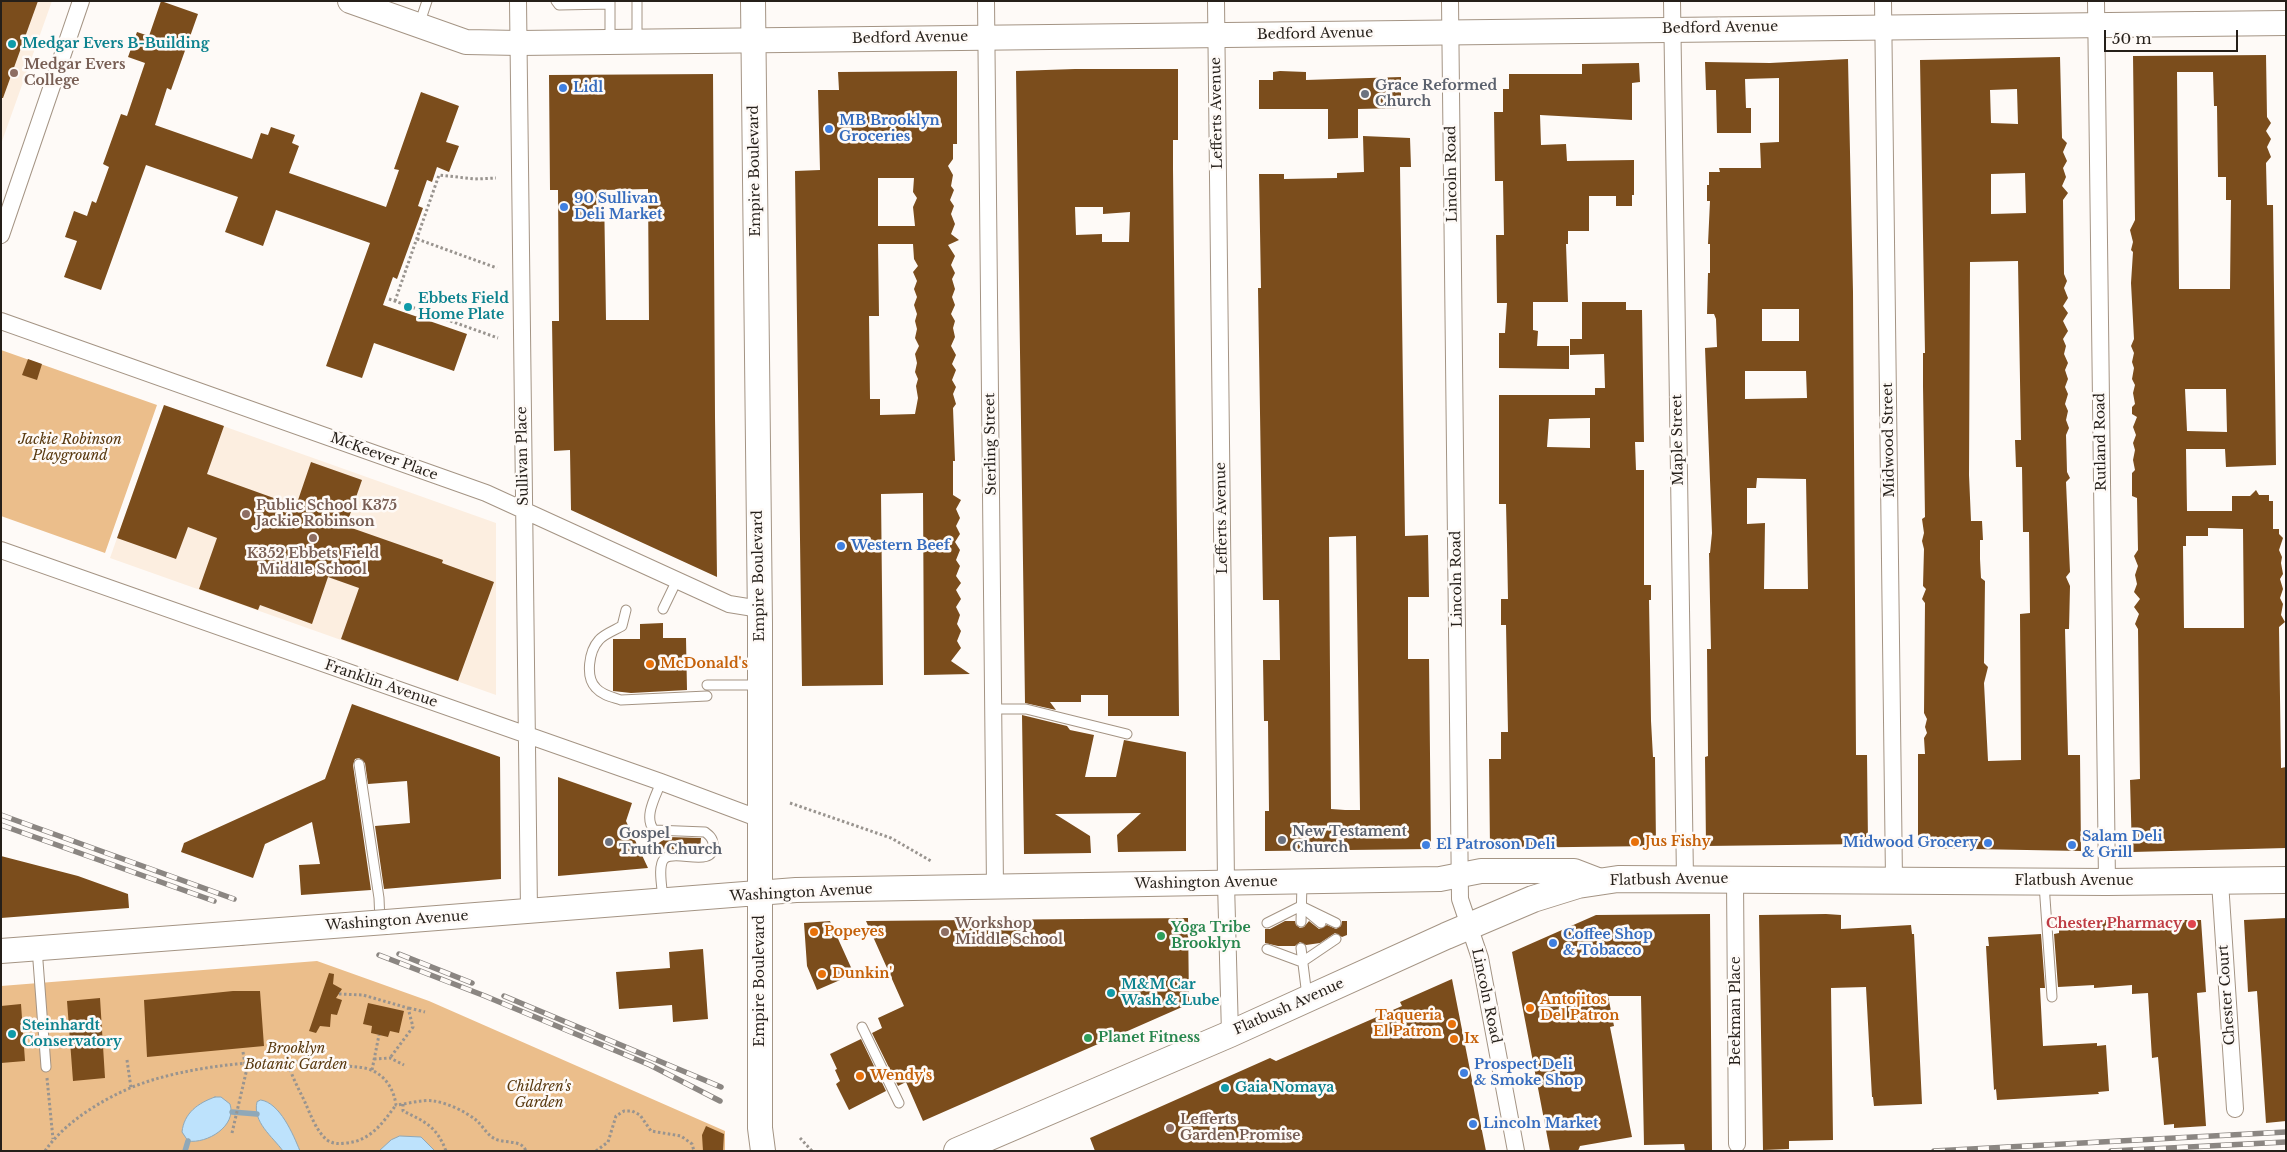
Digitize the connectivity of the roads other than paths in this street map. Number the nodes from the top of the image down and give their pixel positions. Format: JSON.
{"nodes":[{"id":1,"x":81,"y":1,"type":"edge"},
{"id":2,"x":350,"y":1,"type":"edge"},
{"id":3,"x":427,"y":1,"type":"edge"},
{"id":4,"x":518,"y":1,"type":"edge"},
{"id":5,"x":556,"y":1,"type":"edge"},
{"id":6,"x":637,"y":1,"type":"edge"},
{"id":7,"x":753,"y":1,"type":"edge"},
{"id":8,"x":986,"y":1,"type":"edge"},
{"id":9,"x":1216,"y":1,"type":"edge"},
{"id":10,"x":1450,"y":1,"type":"edge"},
{"id":11,"x":1672,"y":1,"type":"edge"},
{"id":12,"x":1883,"y":1,"type":"edge"},
{"id":13,"x":2096,"y":1,"type":"edge"},
{"id":14,"x":610,"y":2,"type":"edge"},
{"id":15,"x":2286,"y":22,"type":"edge"},
{"id":16,"x":419,"y":25,"type":"junction"},
{"id":17,"x":2096,"y":25,"type":"junction"},
{"id":18,"x":1884,"y":27,"type":"junction"},
{"id":19,"x":1672,"y":29,"type":"junction"},
{"id":20,"x":1451,"y":32,"type":"junction"},
{"id":21,"x":1216,"y":36,"type":"junction"},
{"id":22,"x":986,"y":37,"type":"junction"},
{"id":23,"x":753,"y":41,"type":"junction"},
{"id":24,"x":610,"y":42,"type":"junction"},
{"id":25,"x":637,"y":42,"type":"junction"},
{"id":26,"x":518,"y":43,"type":"junction"},
{"id":27,"x":1,"y":235,"type":"edge"},
{"id":28,"x":1,"y":321,"type":"edge"},
{"id":29,"x":524,"y":510,"type":"junction"},
{"id":30,"x":1,"y":550,"type":"edge"},
{"id":31,"x":677,"y":580,"type":"junction"},
{"id":32,"x":663,"y":609,"type":"dead end"},
{"id":33,"x":760,"y":609,"type":"junction"},
{"id":34,"x":626,"y":610,"type":"dead end"},
{"id":35,"x":707,"y":685,"type":"dead end"},
{"id":36,"x":760,"y":685,"type":"junction"},
{"id":37,"x":707,"y":696,"type":"dead end"},
{"id":38,"x":993,"y":709,"type":"junction"},
{"id":39,"x":1127,"y":734,"type":"dead end"},
{"id":40,"x":528,"y":735,"type":"junction"},
{"id":41,"x":359,"y":764,"type":"dead end"},
{"id":42,"x":661,"y":782,"type":"junction"},
{"id":43,"x":760,"y":818,"type":"junction"},
{"id":44,"x":1460,"y":875,"type":"junction"},
{"id":45,"x":1685,"y":879,"type":"junction"},
{"id":46,"x":1735,"y":879,"type":"junction"},
{"id":47,"x":1894,"y":880,"type":"junction"},
{"id":48,"x":2286,"y":880,"type":"edge"},
{"id":49,"x":1302,"y":881,"type":"junction"},
{"id":50,"x":1600,"y":881,"type":"junction"},
{"id":51,"x":2043,"y":881,"type":"junction"},
{"id":52,"x":2107,"y":882,"type":"junction"},
{"id":53,"x":2220,"y":882,"type":"junction"},
{"id":54,"x":1226,"y":883,"type":"junction"},
{"id":55,"x":996,"y":887,"type":"junction"},
{"id":56,"x":760,"y":892,"type":"junction"},
{"id":57,"x":664,"y":901,"type":"junction"},
{"id":58,"x":1301,"y":906,"type":"junction"},
{"id":59,"x":529,"y":911,"type":"junction"},
{"id":60,"x":383,"y":922,"type":"junction"},
{"id":61,"x":1301,"y":922,"type":"dead end"},
{"id":62,"x":1267,"y":923,"type":"dead end"},
{"id":63,"x":1321,"y":923,"type":"dead end"},
{"id":64,"x":1336,"y":923,"type":"dead end"},
{"id":65,"x":1278,"y":924,"type":"dead end"},
{"id":66,"x":1469,"y":927,"type":"junction"},
{"id":67,"x":1336,"y":939,"type":"dead end"},
{"id":68,"x":1321,"y":943,"type":"dead end"},
{"id":69,"x":37,"y":948,"type":"junction"},
{"id":70,"x":1300,"y":948,"type":"dead end"},
{"id":71,"x":1267,"y":949,"type":"dead end"},
{"id":72,"x":1278,"y":949,"type":"dead end"},
{"id":73,"x":1,"y":951,"type":"edge"},
{"id":74,"x":1302,"y":962,"type":"junction"},
{"id":75,"x":2052,"y":997,"type":"dead end"},
{"id":76,"x":1307,"y":999,"type":"junction"},
{"id":77,"x":862,"y":1027,"type":"dead end"},
{"id":78,"x":1230,"y":1034,"type":"junction"},
{"id":79,"x":46,"y":1067,"type":"road end"},
{"id":80,"x":899,"y":1103,"type":"dead end"},
{"id":81,"x":2235,"y":1109,"type":"dead end"},
{"id":82,"x":1736,"y":1144,"type":"dead end"},
{"id":83,"x":763,"y":1151,"type":"edge"},
{"id":84,"x":957,"y":1151,"type":"edge"},
{"id":85,"x":1516,"y":1151,"type":"edge"}],
"edges":[{"from":1,"to":27,"type":"street"},
{"from":2,"to":16,"type":"main road","name":"Bedford Avenue"},
{"from":3,"to":16,"type":"lane"},
{"from":4,"to":26,"type":"street","name":"Sullivan Place"},
{"from":5,"to":14,"type":"lane"},
{"from":6,"to":25,"type":"lane"},
{"from":7,"to":23,"type":"main road","name":"Empire Boulevard"},
{"from":8,"to":22,"type":"street","name":"Sterling Street"},
{"from":9,"to":21,"type":"street","name":"Lefferts Avenue"},
{"from":10,"to":20,"type":"street","name":"Lincoln Road"},
{"from":11,"to":19,"type":"street","name":"Maple Street"},
{"from":12,"to":18,"type":"street","name":"Midwood Street"},
{"from":13,"to":17,"type":"street","name":"Rutland Road"},
{"from":14,"to":24,"type":"lane"},
{"from":15,"to":17,"type":"main road","name":"Bedford Avenue"},
{"from":16,"to":26,"type":"main road","name":"Bedford Avenue"},
{"from":17,"to":18,"type":"main road","name":"Bedford Avenue"},
{"from":17,"to":52,"type":"street","name":"Rutland Road"},
{"from":18,"to":19,"type":"main road","name":"Bedford Avenue"},
{"from":18,"to":47,"type":"street","name":"Midwood Street"},
{"from":19,"to":20,"type":"main road","name":"Bedford Avenue"},
{"from":19,"to":45,"type":"street","name":"Maple Street"},
{"from":20,"to":21,"type":"main road","name":"Bedford Avenue"},
{"from":20,"to":44,"type":"street","name":"Lincoln Road"},
{"from":21,"to":22,"type":"main road","name":"Bedford Avenue"},
{"from":21,"to":54,"type":"street","name":"Lefferts Avenue"},
{"from":22,"to":23,"type":"main road","name":"Bedford Avenue"},
{"from":22,"to":38,"type":"street","name":"Sterling Street"},
{"from":23,"to":25,"type":"main road","name":"Bedford Avenue"},
{"from":23,"to":33,"type":"main road","name":"Empire Boulevard"},
{"from":24,"to":25,"type":"main road","name":"Bedford Avenue"},
{"from":24,"to":26,"type":"main road","name":"Bedford Avenue"},
{"from":26,"to":29,"type":"street","name":"Sullivan Place"},
{"from":28,"to":29,"type":"street","name":"McKeever Place"},
{"from":29,"to":31,"type":"street","name":"McKeever Place"},
{"from":29,"to":40,"type":"street","name":"Sullivan Place"},
{"from":30,"to":40,"type":"street","name":"Franklin Avenue"},
{"from":31,"to":32,"type":"lane"},
{"from":31,"to":33,"type":"street","name":"McKeever Place"},
{"from":33,"to":36,"type":"main road","name":"Empire Boulevard"},
{"from":34,"to":37,"type":"lane"},
{"from":35,"to":36,"type":"lane"},
{"from":36,"to":43,"type":"main road","name":"Empire Boulevard"},
{"from":38,"to":39,"type":"lane"},
{"from":38,"to":55,"type":"street","name":"Sterling Street"},
{"from":40,"to":42,"type":"street","name":"Franklin Avenue"},
{"from":40,"to":59,"type":"street","name":"Sullivan Place"},
{"from":41,"to":60,"type":"lane"},
{"from":42,"to":43,"type":"street","name":"Franklin Avenue"},
{"from":42,"to":57,"type":"lane"},
{"from":43,"to":56,"type":"main road","name":"Empire Boulevard"},
{"from":44,"to":49,"type":"main road","name":"Washington Avenue"},
{"from":44,"to":50,"type":"main road","name":"Washington Avenue"},
{"from":44,"to":66,"type":"street","name":"Lincoln Road"},
{"from":45,"to":46,"type":"main road","name":"Flatbush Avenue"},
{"from":45,"to":50,"type":"main road","name":"Flatbush Avenue"},
{"from":46,"to":47,"type":"main road","name":"Flatbush Avenue"},
{"from":46,"to":82,"type":"street","name":"Beekman Place"},
{"from":47,"to":51,"type":"main road","name":"Flatbush Avenue"},
{"from":48,"to":53,"type":"main road","name":"Flatbush Avenue"},
{"from":49,"to":54,"type":"main road","name":"Washington Avenue"},
{"from":49,"to":58,"type":"lane"},
{"from":50,"to":66,"type":"main road","name":"Flatbush Avenue"},
{"from":51,"to":52,"type":"main road","name":"Flatbush Avenue"},
{"from":51,"to":75,"type":"lane"},
{"from":52,"to":53,"type":"main road","name":"Flatbush Avenue"},
{"from":53,"to":81,"type":"street","name":"Chester Court"},
{"from":54,"to":55,"type":"main road","name":"Washington Avenue"},
{"from":54,"to":78,"type":"street","name":"Lefferts Avenue"},
{"from":55,"to":56,"type":"main road","name":"Washington Avenue"},
{"from":56,"to":57,"type":"main road","name":"Washington Avenue"},
{"from":56,"to":83,"type":"main road","name":"Empire Boulevard"},
{"from":57,"to":59,"type":"main road","name":"Washington Avenue"},
{"from":58,"to":61,"type":"lane"},
{"from":58,"to":62,"type":"lane"},
{"from":58,"to":63,"type":"lane"},
{"from":58,"to":64,"type":"lane"},
{"from":58,"to":65,"type":"lane"},
{"from":59,"to":60,"type":"main road","name":"Washington Avenue"},
{"from":60,"to":69,"type":"main road","name":"Washington Avenue","bridge":true},
{"from":66,"to":76,"type":"main road","name":"Flatbush Avenue"},
{"from":66,"to":85,"type":"street","name":"Lincoln Road"},
{"from":67,"to":74,"type":"lane"},
{"from":68,"to":74,"type":"lane"},
{"from":69,"to":73,"type":"main road","name":"Washington Avenue"},
{"from":69,"to":79,"type":"lane"},
{"from":70,"to":74,"type":"lane"},
{"from":71,"to":74,"type":"lane"},
{"from":72,"to":74,"type":"lane"},
{"from":74,"to":76,"type":"lane"},
{"from":76,"to":78,"type":"main road","name":"Flatbush Avenue"},
{"from":77,"to":80,"type":"lane"},
{"from":78,"to":84,"type":"main road","name":"Flatbush Avenue"}]}
